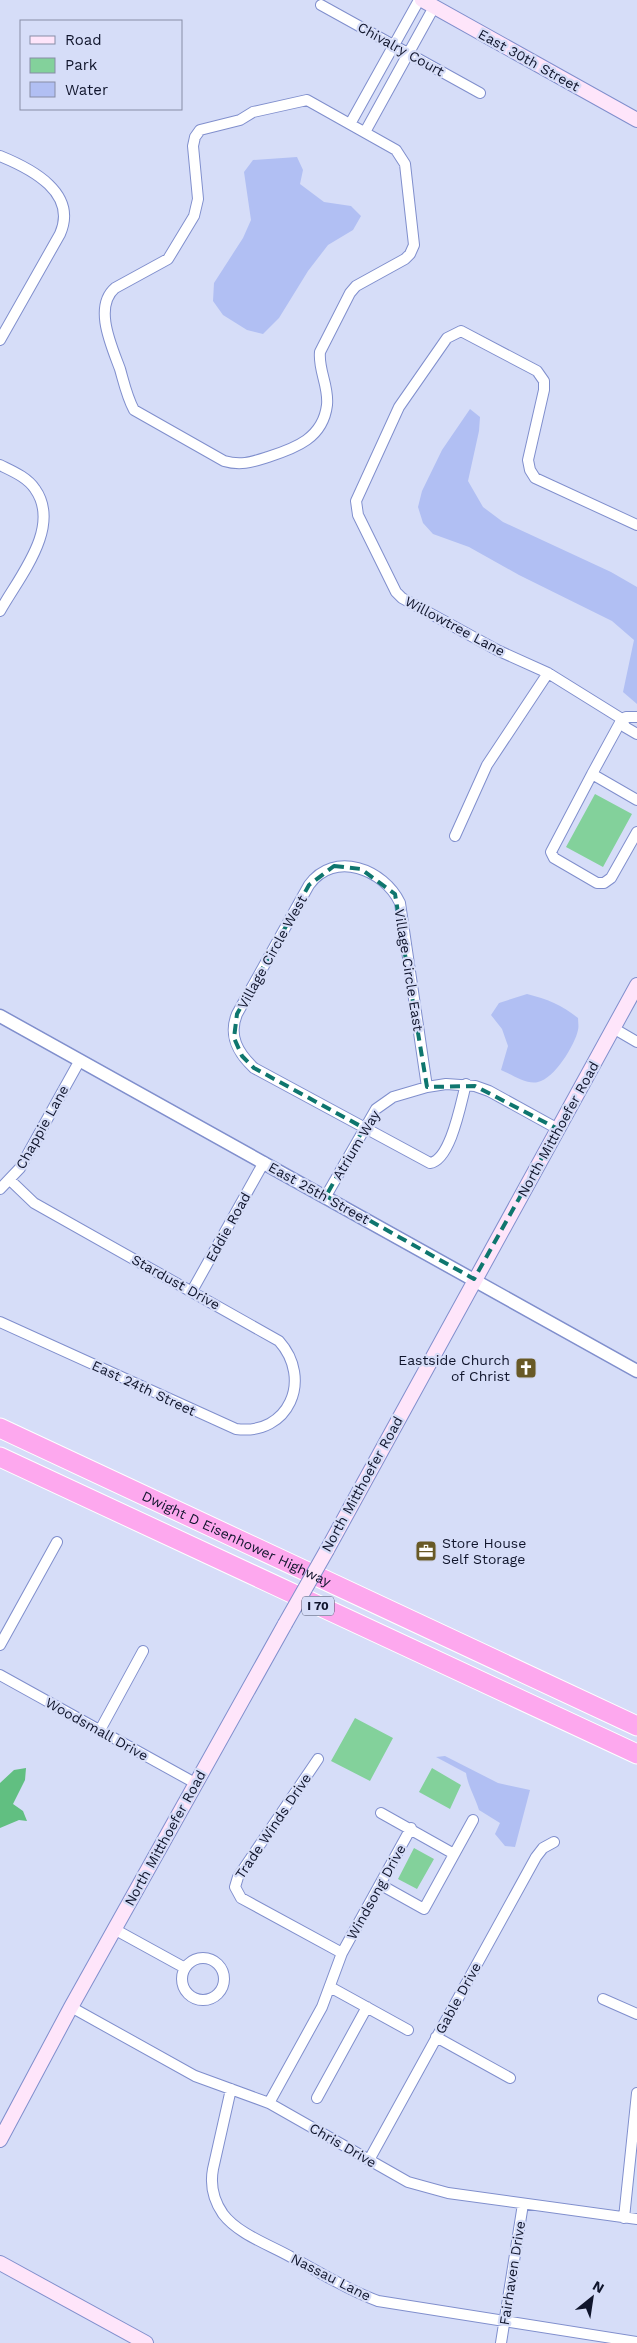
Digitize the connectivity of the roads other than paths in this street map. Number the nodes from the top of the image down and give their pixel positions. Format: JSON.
{"nodes":[{"id":1,"x":425,"y":2,"type":"edge"},
{"id":2,"x":321,"y":5,"type":"dead end"},
{"id":3,"x":394,"y":46,"type":"junction"},
{"id":4,"x":408,"y":53,"type":"junction"},
{"id":5,"x":480,"y":93,"type":"dead end"},
{"id":6,"x":637,"y":120,"type":"edge"},
{"id":7,"x":357,"y":128,"type":"junction"},
{"id":8,"x":0,"y":156,"type":"edge"},
{"id":9,"x":0,"y":340,"type":"edge"},
{"id":10,"x":0,"y":465,"type":"edge"},
{"id":11,"x":637,"y":525,"type":"edge"},
{"id":12,"x":0,"y":611,"type":"edge"},
{"id":13,"x":548,"y":673,"type":"junction"},
{"id":14,"x":637,"y":717,"type":"edge"},
{"id":15,"x":622,"y":720,"type":"junction"},
{"id":16,"x":637,"y":734,"type":"edge"},
{"id":17,"x":592,"y":774,"type":"junction"},
{"id":18,"x":637,"y":800,"type":"edge"},
{"id":19,"x":637,"y":832,"type":"edge"},
{"id":20,"x":455,"y":836,"type":"dead end"},
{"id":21,"x":334,"y":866,"type":"joint"},
{"id":22,"x":637,"y":986,"type":"edge"},
{"id":23,"x":0,"y":1016,"type":"edge"},
{"id":24,"x":614,"y":1028,"type":"junction"},
{"id":25,"x":637,"y":1042,"type":"edge"},
{"id":26,"x":80,"y":1060,"type":"junction"},
{"id":27,"x":466,"y":1084,"type":"junction"},
{"id":28,"x":426,"y":1087,"type":"junction"},
{"id":29,"x":364,"y":1128,"type":"junction"},
{"id":30,"x":558,"y":1129,"type":"junction"},
{"id":31,"x":264,"y":1162,"type":"junction"},
{"id":32,"x":10,"y":1180,"type":"junction"},
{"id":33,"x":0,"y":1190,"type":"edge"},
{"id":34,"x":326,"y":1196,"type":"junction"},
{"id":35,"x":474,"y":1279,"type":"junction"},
{"id":36,"x":192,"y":1291,"type":"junction"},
{"id":37,"x":0,"y":1322,"type":"edge"},
{"id":38,"x":637,"y":1371,"type":"edge"},
{"id":39,"x":286,"y":1409,"type":"joint"},
{"id":40,"x":0,"y":1428,"type":"edge"},
{"id":41,"x":0,"y":1457,"type":"edge"},
{"id":42,"x":57,"y":1542,"type":"dead end"},
{"id":43,"x":0,"y":1645,"type":"edge"},
{"id":44,"x":143,"y":1651,"type":"dead end"},
{"id":45,"x":0,"y":1675,"type":"edge"},
{"id":46,"x":637,"y":1726,"type":"edge"},
{"id":47,"x":100,"y":1730,"type":"junction"},
{"id":48,"x":637,"y":1754,"type":"edge"},
{"id":49,"x":318,"y":1760,"type":"dead end"},
{"id":50,"x":195,"y":1783,"type":"junction"},
{"id":51,"x":381,"y":1812,"type":"dead end"},
{"id":52,"x":473,"y":1820,"type":"dead end"},
{"id":53,"x":411,"y":1828,"type":"junction"},
{"id":54,"x":554,"y":1842,"type":"dead end"},
{"id":55,"x":454,"y":1854,"type":"junction"},
{"id":56,"x":380,"y":1885,"type":"junction"},
{"id":57,"x":114,"y":1929,"type":"junction"},
{"id":58,"x":342,"y":1953,"type":"junction"},
{"id":59,"x":185,"y":1968,"type":"junction"},
{"id":60,"x":330,"y":1987,"type":"junction"},
{"id":61,"x":603,"y":1999,"type":"dead end"},
{"id":62,"x":71,"y":2007,"type":"junction"},
{"id":63,"x":367,"y":2007,"type":"junction"},
{"id":64,"x":637,"y":2014,"type":"edge"},
{"id":65,"x":408,"y":2030,"type":"dead end"},
{"id":66,"x":436,"y":2037,"type":"junction"},
{"id":67,"x":510,"y":2078,"type":"dead end"},
{"id":68,"x":231,"y":2089,"type":"junction"},
{"id":69,"x":637,"y":2093,"type":"edge"},
{"id":70,"x":317,"y":2098,"type":"dead end"},
{"id":71,"x":269,"y":2103,"type":"junction"},
{"id":72,"x":0,"y":2140,"type":"edge"},
{"id":73,"x":369,"y":2160,"type":"junction"},
{"id":74,"x":523,"y":2204,"type":"junction"},
{"id":75,"x":624,"y":2218,"type":"junction"},
{"id":76,"x":637,"y":2219,"type":"edge"},
{"id":77,"x":0,"y":2263,"type":"edge"},
{"id":78,"x":504,"y":2322,"type":"junction"},
{"id":79,"x":637,"y":2342,"type":"edge"},
{"id":80,"x":146,"y":2343,"type":"edge"},
{"id":81,"x":501,"y":2343,"type":"edge"}],
"edges":[{"from":1,"to":3,"type":"street"},
{"from":1,"to":4,"type":"street"},
{"from":1,"to":6,"type":"main road","name":"East 30th Street"},
{"from":2,"to":3,"type":"street","name":"Chivalry Court"},
{"from":3,"to":4,"type":"street","name":"Chivalry Court"},
{"from":3,"to":7,"type":"street"},
{"from":4,"to":5,"type":"street","name":"Chivalry Court"},
{"from":4,"to":7,"type":"street"},
{"from":7,"to":7,"type":"street"},
{"from":8,"to":9,"type":"street"},
{"from":10,"to":12,"type":"street"},
{"from":11,"to":13,"type":"street","name":"Willowtree Lane"},
{"from":13,"to":15,"type":"street","name":"Willowtree Lane"},
{"from":13,"to":20,"type":"street"},
{"from":14,"to":15,"type":"street"},
{"from":15,"to":16,"type":"street","name":"Willowtree Lane"},
{"from":15,"to":17,"type":"street"},
{"from":17,"to":18,"type":"street"},
{"from":17,"to":19,"type":"street"},
{"from":21,"to":28,"type":"street","name":"Village Circle East"},
{"from":21,"to":29,"type":"street","name":"Village Circle West"},
{"from":22,"to":24,"type":"main road","name":"North Mitthoefer Road"},
{"from":23,"to":26,"type":"street","name":"East 25th Street"},
{"from":24,"to":25,"type":"street"},
{"from":24,"to":30,"type":"main road","name":"North Mitthoefer Road"},
{"from":26,"to":31,"type":"street","name":"East 25th Street"},
{"from":26,"to":32,"type":"street","name":"Chappie Lane"},
{"from":27,"to":28,"type":"street","name":"Atrium Way"},
{"from":27,"to":29,"type":"street","name":"Village Circle West"},
{"from":27,"to":30,"type":"street","name":"Atrium Way"},
{"from":28,"to":29,"type":"street","name":"Atrium Way"},
{"from":29,"to":34,"type":"street","name":"Atrium Way"},
{"from":30,"to":35,"type":"main road","name":"North Mitthoefer Road"},
{"from":31,"to":34,"type":"street","name":"East 25th Street"},
{"from":31,"to":36,"type":"street","name":"Eddie Road"},
{"from":32,"to":33,"type":"street","name":"Chappie Lane"},
{"from":32,"to":36,"type":"street","name":"Stardust Drive"},
{"from":34,"to":35,"type":"street","name":"East 25th Street"},
{"from":35,"to":38,"type":"street","name":"East 25th Street"},
{"from":35,"to":50,"type":"main road","name":"North Mitthoefer Road","bridge":true},
{"from":36,"to":39,"type":"street","name":"Stardust Drive"},
{"from":37,"to":39,"type":"street","name":"East 24th Street"},
{"from":40,"to":46,"type":"highway","name":"Dwight D Eisenhower Highway","number":"I 70"},
{"from":41,"to":48,"type":"highway","name":"Dwight D Eisenhower Highway","number":"I 70"},
{"from":42,"to":43,"type":"street"},
{"from":44,"to":47,"type":"street"},
{"from":45,"to":47,"type":"street","name":"Woodsmall Drive"},
{"from":47,"to":50,"type":"street","name":"Woodsmall Drive"},
{"from":49,"to":58,"type":"street","name":"Trade Winds Drive"},
{"from":50,"to":57,"type":"main road","name":"North Mitthoefer Road"},
{"from":51,"to":53,"type":"street","name":"Windsong Drive"},
{"from":52,"to":55,"type":"street"},
{"from":53,"to":55,"type":"street"},
{"from":53,"to":56,"type":"street","name":"Windsong Drive"},
{"from":54,"to":66,"type":"street","name":"Gable Drive"},
{"from":55,"to":56,"type":"street"},
{"from":56,"to":58,"type":"street","name":"Windsong Drive"},
{"from":57,"to":59,"type":"street"},
{"from":57,"to":62,"type":"main road","name":"North Mitthoefer Road"},
{"from":58,"to":60,"type":"street","name":"Windsong Drive"},
{"from":59,"to":59,"type":"street"},
{"from":60,"to":63,"type":"street"},
{"from":60,"to":71,"type":"street","name":"Windsong Drive"},
{"from":61,"to":64,"type":"street"},
{"from":62,"to":68,"type":"street","name":"Chris Drive"},
{"from":62,"to":72,"type":"main road","name":"North Mitthoefer Road"},
{"from":63,"to":65,"type":"street"},
{"from":63,"to":70,"type":"street"},
{"from":66,"to":67,"type":"street"},
{"from":66,"to":73,"type":"street","name":"Gable Drive"},
{"from":68,"to":71,"type":"street","name":"Chris Drive"},
{"from":68,"to":78,"type":"street","name":"Nassau Lane"},
{"from":69,"to":75,"type":"street"},
{"from":71,"to":73,"type":"street","name":"Chris Drive"},
{"from":73,"to":74,"type":"street","name":"Chris Drive"},
{"from":74,"to":75,"type":"street","name":"Chris Drive"},
{"from":74,"to":78,"type":"street","name":"Fairhaven Drive"},
{"from":75,"to":76,"type":"street","name":"Chris Drive"},
{"from":77,"to":80,"type":"main road"},
{"from":78,"to":79,"type":"street","name":"Nassau Lane"},
{"from":78,"to":81,"type":"street","name":"Fairhaven Drive"}]}
